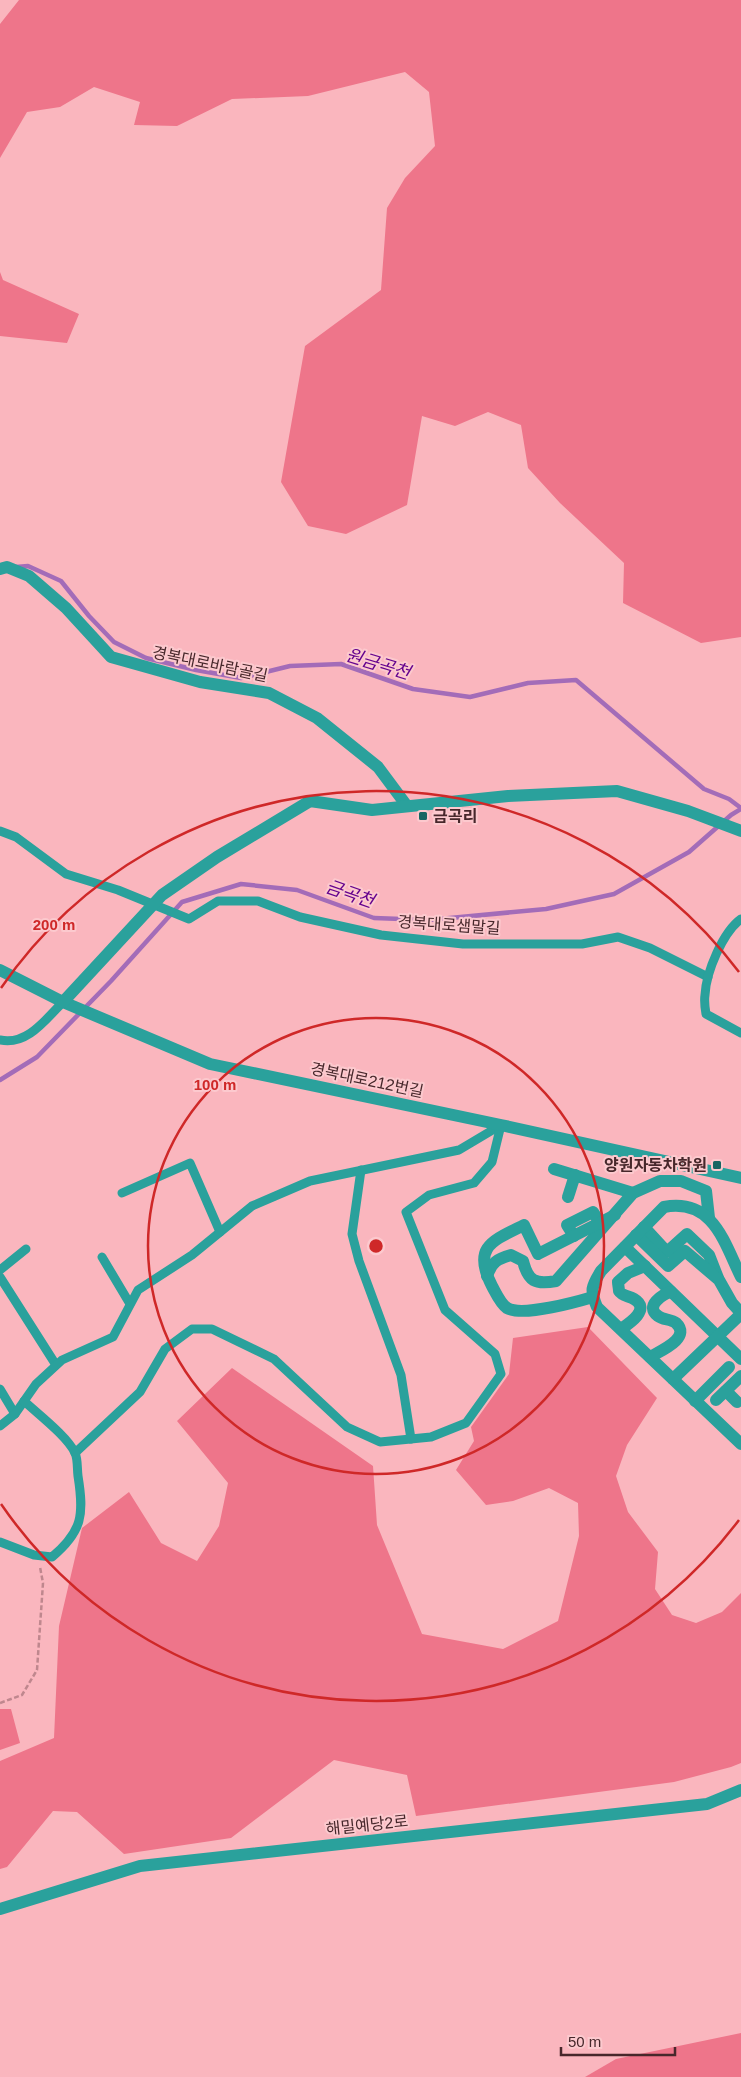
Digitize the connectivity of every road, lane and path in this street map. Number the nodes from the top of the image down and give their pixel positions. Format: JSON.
{"nodes":[{"id":1,"x":0,"y":569,"type":"edge"},
{"id":2,"x":408,"y":806,"type":"junction"},
{"id":3,"x":735,"y":829,"type":"edge"},
{"id":4,"x":0,"y":831,"type":"edge"},
{"id":5,"x":157,"y":904,"type":"junction"},
{"id":6,"x":741,"y":919,"type":"edge"},
{"id":7,"x":0,"y":970,"type":"edge"},
{"id":8,"x":708,"y":977,"type":"junction"},
{"id":9,"x":63,"y":1002,"type":"junction"},
{"id":10,"x":741,"y":1033,"type":"edge"},
{"id":11,"x":0,"y":1040,"type":"edge"},
{"id":12,"x":501,"y":1125,"type":"junction"},
{"id":13,"x":554,"y":1169,"type":"dead end"},
{"id":14,"x":362,"y":1170,"type":"junction"},
{"id":15,"x":706,"y":1170,"type":"junction"},
{"id":16,"x":575,"y":1175,"type":"junction"},
{"id":17,"x":741,"y":1178,"type":"edge"},
{"id":18,"x":697,"y":1188,"type":"junction"},
{"id":19,"x":122,"y":1193,"type":"dead end"},
{"id":20,"x":634,"y":1193,"type":"junction"},
{"id":21,"x":568,"y":1197,"type":"dead end"},
{"id":22,"x":615,"y":1216,"type":"junction"},
{"id":23,"x":709,"y":1218,"type":"junction"},
{"id":24,"x":640,"y":1231,"type":"junction"},
{"id":25,"x":220,"y":1232,"type":"junction"},
{"id":26,"x":625,"y":1247,"type":"junction"},
{"id":27,"x":26,"y":1249,"type":"dead end"},
{"id":28,"x":102,"y":1257,"type":"dead end"},
{"id":29,"x":645,"y":1266,"type":"junction"},
{"id":30,"x":0,"y":1270,"type":"edge"},
{"id":31,"x":487,"y":1276,"type":"junction"},
{"id":32,"x":0,"y":1277,"type":"edge"},
{"id":33,"x":741,"y":1277,"type":"edge"},
{"id":34,"x":671,"y":1292,"type":"junction"},
{"id":35,"x":593,"y":1297,"type":"junction"},
{"id":36,"x":130,"y":1304,"type":"junction"},
{"id":37,"x":741,"y":1314,"type":"edge"},
{"id":38,"x":621,"y":1330,"type":"junction"},
{"id":39,"x":718,"y":1336,"type":"junction"},
{"id":40,"x":650,"y":1358,"type":"junction"},
{"id":41,"x":741,"y":1359,"type":"edge"},
{"id":42,"x":56,"y":1365,"type":"junction"},
{"id":43,"x":729,"y":1367,"type":"dead end"},
{"id":44,"x":741,"y":1376,"type":"edge"},
{"id":45,"x":673,"y":1379,"type":"junction"},
{"id":46,"x":0,"y":1389,"type":"edge"},
{"id":47,"x":726,"y":1391,"type":"junction"},
{"id":48,"x":696,"y":1400,"type":"junction"},
{"id":49,"x":716,"y":1400,"type":"dead end"},
{"id":50,"x":24,"y":1401,"type":"junction"},
{"id":51,"x":737,"y":1402,"type":"dead end"},
{"id":52,"x":15,"y":1414,"type":"junction"},
{"id":53,"x":0,"y":1426,"type":"edge"},
{"id":54,"x":738,"y":1437,"type":"edge"},
{"id":55,"x":411,"y":1439,"type":"junction"},
{"id":56,"x":75,"y":1453,"type":"junction"},
{"id":57,"x":0,"y":1542,"type":"edge"},
{"id":58,"x":44,"y":1556,"type":"junction"},
{"id":59,"x":0,"y":1703,"type":"edge"},
{"id":60,"x":741,"y":1790,"type":"edge"},
{"id":61,"x":0,"y":1909,"type":"edge"}],
"edges":[{"from":1,"to":2,"type":"street","name":"경복대로바람골길"},
{"from":2,"to":3,"type":"street"},
{"from":2,"to":5,"type":"street"},
{"from":4,"to":5,"type":"lane","name":"경복대로샘말길"},
{"from":5,"to":8,"type":"lane","name":"경복대로샘말길"},
{"from":5,"to":9,"type":"street"},
{"from":6,"to":8,"type":"lane"},
{"from":7,"to":9,"type":"street","name":"경복대로212번길"},
{"from":8,"to":10,"type":"lane"},
{"from":9,"to":11,"type":"lane"},
{"from":9,"to":12,"type":"street","name":"경복대로212번길"},
{"from":12,"to":14,"type":"lane"},
{"from":12,"to":15,"type":"street","name":"경복대로212번길"},
{"from":12,"to":55,"type":"lane"},
{"from":13,"to":16,"type":"street"},
{"from":14,"to":25,"type":"lane"},
{"from":14,"to":55,"type":"lane"},
{"from":15,"to":17,"type":"street","name":"경복대로212번길"},
{"from":15,"to":18,"type":"street"},
{"from":16,"to":20,"type":"street"},
{"from":16,"to":21,"type":"street"},
{"from":18,"to":20,"type":"street"},
{"from":18,"to":23,"type":"street"},
{"from":19,"to":25,"type":"lane"},
{"from":20,"to":22,"type":"street"},
{"from":22,"to":31,"type":"street"},
{"from":22,"to":31,"type":"street"},
{"from":23,"to":24,"type":"street"},
{"from":23,"to":33,"type":"street"},
{"from":24,"to":26,"type":"street"},
{"from":24,"to":37,"type":"street"},
{"from":25,"to":36,"type":"lane"},
{"from":26,"to":29,"type":"street"},
{"from":26,"to":35,"type":"street"},
{"from":27,"to":30,"type":"lane"},
{"from":28,"to":36,"type":"lane"},
{"from":29,"to":34,"type":"street"},
{"from":29,"to":38,"type":"street"},
{"from":31,"to":35,"type":"street"},
{"from":32,"to":42,"type":"lane"},
{"from":34,"to":39,"type":"street"},
{"from":34,"to":40,"type":"street"},
{"from":35,"to":38,"type":"street"},
{"from":36,"to":42,"type":"lane"},
{"from":37,"to":39,"type":"street"},
{"from":38,"to":40,"type":"street"},
{"from":39,"to":41,"type":"street"},
{"from":39,"to":45,"type":"street"},
{"from":40,"to":45,"type":"street"},
{"from":42,"to":50,"type":"lane"},
{"from":43,"to":48,"type":"street"},
{"from":44,"to":47,"type":"street"},
{"from":45,"to":48,"type":"street"},
{"from":46,"to":52,"type":"lane"},
{"from":47,"to":49,"type":"street"},
{"from":47,"to":51,"type":"street"},
{"from":48,"to":54,"type":"street"},
{"from":50,"to":52,"type":"lane"},
{"from":50,"to":56,"type":"lane"},
{"from":52,"to":53,"type":"lane"},
{"from":55,"to":56,"type":"lane"},
{"from":56,"to":58,"type":"lane"},
{"from":57,"to":58,"type":"lane"},
{"from":58,"to":59,"type":"path"},
{"from":60,"to":61,"type":"street","name":"해밀예당2로"}]}
